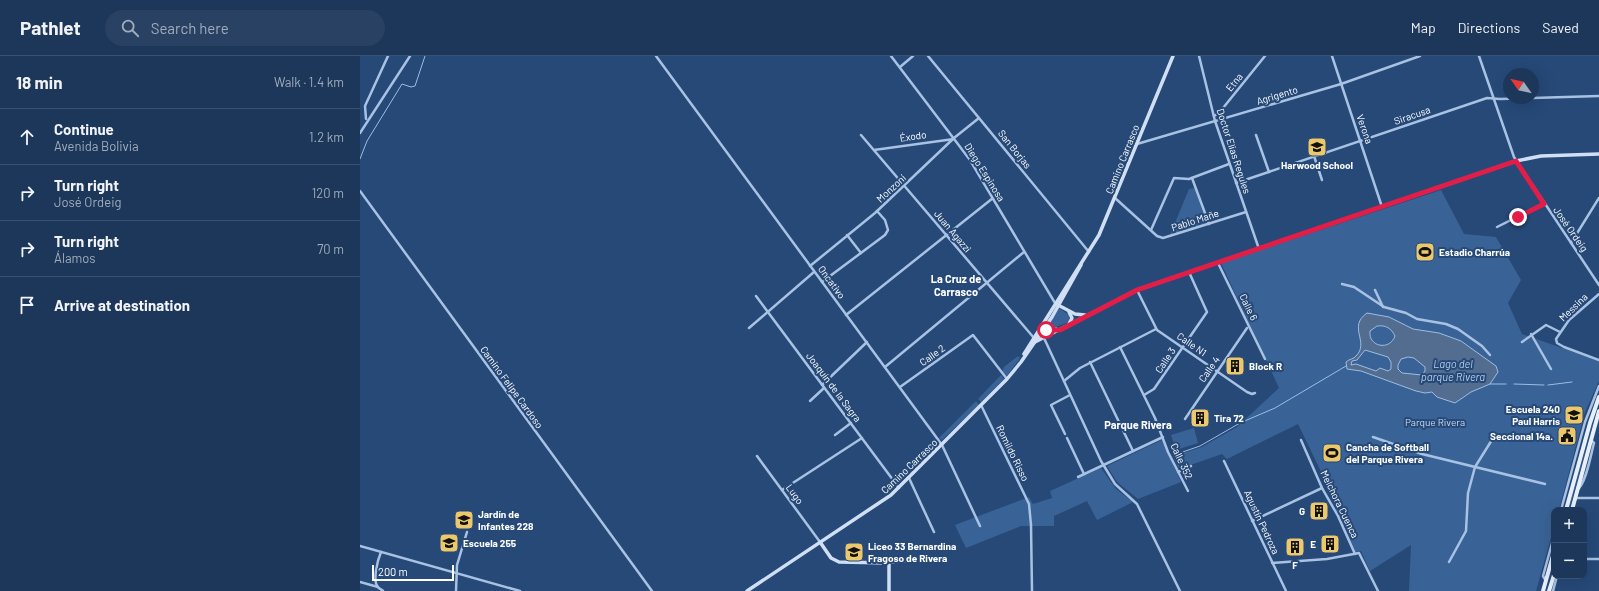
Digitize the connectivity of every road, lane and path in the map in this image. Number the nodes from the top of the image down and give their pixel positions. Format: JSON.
{"nodes":[{"id":1,"x":388,"y":56,"type":"edge"},
{"id":2,"x":410,"y":56,"type":"edge"},
{"id":3,"x":656,"y":56,"type":"edge"},
{"id":4,"x":891,"y":56,"type":"edge"},
{"id":5,"x":913,"y":56,"type":"edge"},
{"id":6,"x":928,"y":56,"type":"edge"},
{"id":7,"x":1173,"y":56,"type":"edge"},
{"id":8,"x":1199,"y":56,"type":"edge"},
{"id":9,"x":1265,"y":56,"type":"edge"},
{"id":10,"x":1332,"y":56,"type":"edge"},
{"id":11,"x":1420,"y":56,"type":"edge"},
{"id":12,"x":1479,"y":56,"type":"edge"},
{"id":13,"x":900,"y":67,"type":"junction"},
{"id":14,"x":1341,"y":84,"type":"junction"},
{"id":15,"x":1599,"y":96,"type":"edge"},
{"id":16,"x":1494,"y":98,"type":"junction"},
{"id":17,"x":1214,"y":116,"type":"junction"},
{"id":18,"x":979,"y":118,"type":"junction"},
{"id":19,"x":366,"y":119,"type":"dead end"},
{"id":20,"x":1215,"y":121,"type":"junction"},
{"id":21,"x":360,"y":133,"type":"edge"},
{"id":22,"x":861,"y":135,"type":"dead end"},
{"id":23,"x":1256,"y":135,"type":"dead end"},
{"id":24,"x":954,"y":138,"type":"junction"},
{"id":25,"x":1360,"y":140,"type":"junction"},
{"id":26,"x":1137,"y":144,"type":"junction"},
{"id":27,"x":874,"y":150,"type":"junction"},
{"id":28,"x":1599,"y":154,"type":"edge"},
{"id":29,"x":1314,"y":156,"type":"junction"},
{"id":30,"x":1516,"y":161,"type":"junction"},
{"id":31,"x":1229,"y":164,"type":"junction"},
{"id":32,"x":1269,"y":172,"type":"junction"},
{"id":33,"x":1192,"y":178,"type":"junction"},
{"id":34,"x":1322,"y":180,"type":"dead end"},
{"id":35,"x":1236,"y":183,"type":"junction"},
{"id":36,"x":904,"y":187,"type":"junction"},
{"id":37,"x":360,"y":191,"type":"edge"},
{"id":38,"x":993,"y":198,"type":"junction"},
{"id":39,"x":1115,"y":198,"type":"junction"},
{"id":40,"x":1599,"y":198,"type":"edge"},
{"id":41,"x":1544,"y":204,"type":"junction"},
{"id":42,"x":1382,"y":207,"type":"junction"},
{"id":43,"x":877,"y":211,"type":"junction"},
{"id":44,"x":1246,"y":212,"type":"junction"},
{"id":45,"x":1209,"y":224,"type":"junction"},
{"id":46,"x":1497,"y":227,"type":"dead end"},
{"id":47,"x":1151,"y":230,"type":"junction"},
{"id":48,"x":847,"y":235,"type":"junction"},
{"id":49,"x":946,"y":235,"type":"junction"},
{"id":50,"x":1571,"y":243,"type":"junction"},
{"id":51,"x":1259,"y":249,"type":"junction"},
{"id":52,"x":1024,"y":252,"type":"junction"},
{"id":53,"x":1089,"y":252,"type":"junction"},
{"id":54,"x":861,"y":253,"type":"junction"},
{"id":55,"x":1218,"y":263,"type":"junction"},
{"id":56,"x":810,"y":266,"type":"junction"},
{"id":57,"x":814,"y":272,"type":"junction"},
{"id":58,"x":1189,"y":272,"type":"junction"},
{"id":59,"x":822,"y":282,"type":"junction"},
{"id":60,"x":986,"y":283,"type":"junction"},
{"id":61,"x":1342,"y":284,"type":"dead end"},
{"id":62,"x":1599,"y":285,"type":"edge"},
{"id":63,"x":1137,"y":290,"type":"junction"},
{"id":64,"x":1375,"y":290,"type":"dead end"},
{"id":65,"x":1599,"y":294,"type":"edge"},
{"id":66,"x":756,"y":296,"type":"dead end"},
{"id":67,"x":1057,"y":304,"type":"junction"},
{"id":68,"x":1384,"y":307,"type":"junction"},
{"id":69,"x":1068,"y":311,"type":"junction"},
{"id":70,"x":769,"y":313,"type":"junction"},
{"id":71,"x":846,"y":315,"type":"junction"},
{"id":72,"x":1048,"y":315,"type":"junction"},
{"id":73,"x":1086,"y":315,"type":"junction"},
{"id":74,"x":1069,"y":324,"type":"junction"},
{"id":75,"x":749,"y":328,"type":"dead end"},
{"id":76,"x":1247,"y":328,"type":"dead end"},
{"id":77,"x":1044,"y":329,"type":"junction"},
{"id":78,"x":1156,"y":329,"type":"junction"},
{"id":79,"x":1060,"y":330,"type":"junction"},
{"id":80,"x":1560,"y":332,"type":"junction"},
{"id":81,"x":1532,"y":334,"type":"junction"},
{"id":82,"x":1044,"y":338,"type":"junction"},
{"id":83,"x":1034,"y":340,"type":"junction"},
{"id":84,"x":866,"y":342,"type":"junction"},
{"id":85,"x":1522,"y":342,"type":"dead end"},
{"id":86,"x":1120,"y":346,"type":"junction"},
{"id":87,"x":1183,"y":347,"type":"junction"},
{"id":88,"x":1490,"y":355,"type":"dead end"},
{"id":89,"x":1265,"y":359,"type":"dead end"},
{"id":90,"x":1599,"y":360,"type":"edge"},
{"id":91,"x":1090,"y":362,"type":"junction"},
{"id":92,"x":885,"y":367,"type":"junction"},
{"id":93,"x":1551,"y":369,"type":"dead end"},
{"id":94,"x":1218,"y":371,"type":"junction"},
{"id":95,"x":1007,"y":379,"type":"junction"},
{"id":96,"x":1064,"y":381,"type":"junction"},
{"id":97,"x":822,"y":385,"type":"junction"},
{"id":98,"x":1599,"y":386,"type":"edge"},
{"id":99,"x":900,"y":387,"type":"junction"},
{"id":100,"x":824,"y":388,"type":"junction"},
{"id":101,"x":1255,"y":393,"type":"dead end"},
{"id":102,"x":1070,"y":395,"type":"junction"},
{"id":103,"x":1144,"y":395,"type":"junction"},
{"id":104,"x":1599,"y":397,"type":"edge"},
{"id":105,"x":810,"y":401,"type":"dead end"},
{"id":106,"x":981,"y":405,"type":"junction"},
{"id":107,"x":1599,"y":411,"type":"edge"},
{"id":108,"x":1185,"y":419,"type":"dead end"},
{"id":109,"x":850,"y":423,"type":"junction"},
{"id":110,"x":1066,"y":434,"type":"dead end"},
{"id":111,"x":835,"y":435,"type":"dead end"},
{"id":112,"x":1495,"y":435,"type":"dead end"},
{"id":113,"x":1163,"y":437,"type":"junction"},
{"id":114,"x":1373,"y":437,"type":"dead end"},
{"id":115,"x":862,"y":438,"type":"junction"},
{"id":116,"x":1067,"y":438,"type":"dead end"},
{"id":117,"x":1301,"y":440,"type":"dead end"},
{"id":118,"x":942,"y":445,"type":"junction"},
{"id":119,"x":1133,"y":451,"type":"junction"},
{"id":120,"x":757,"y":456,"type":"dead end"},
{"id":121,"x":1578,"y":457,"type":"junction"},
{"id":122,"x":1224,"y":461,"type":"dead end"},
{"id":123,"x":1104,"y":465,"type":"junction"},
{"id":124,"x":1191,"y":466,"type":"dead end"},
{"id":125,"x":1475,"y":467,"type":"junction"},
{"id":126,"x":1178,"y":472,"type":"junction"},
{"id":127,"x":1084,"y":474,"type":"junction"},
{"id":128,"x":1078,"y":477,"type":"dead end"},
{"id":129,"x":910,"y":478,"type":"junction"},
{"id":130,"x":1545,"y":484,"type":"dead end"},
{"id":131,"x":899,"y":488,"type":"junction"},
{"id":132,"x":1322,"y":488,"type":"junction"},
{"id":133,"x":782,"y":490,"type":"junction"},
{"id":134,"x":1188,"y":491,"type":"dead end"},
{"id":135,"x":1575,"y":498,"type":"junction"},
{"id":136,"x":1599,"y":498,"type":"edge"},
{"id":137,"x":1562,"y":507,"type":"edge"},
{"id":138,"x":1567,"y":507,"type":"edge"},
{"id":139,"x":1573,"y":507,"type":"edge"},
{"id":140,"x":1252,"y":521,"type":"junction"},
{"id":141,"x":980,"y":526,"type":"dead end"},
{"id":142,"x":467,"y":532,"type":"dead end"},
{"id":143,"x":934,"y":532,"type":"dead end"},
{"id":144,"x":820,"y":542,"type":"junction"},
{"id":145,"x":1552,"y":543,"type":"edge"},
{"id":146,"x":360,"y":546,"type":"edge"},
{"id":147,"x":381,"y":552,"type":"junction"},
{"id":148,"x":1355,"y":554,"type":"junction"},
{"id":149,"x":922,"y":559,"type":"dead end"},
{"id":150,"x":1587,"y":559,"type":"edge"},
{"id":151,"x":1599,"y":559,"type":"edge"},
{"id":152,"x":1448,"y":562,"type":"dead end"},
{"id":153,"x":889,"y":563,"type":"junction"},
{"id":154,"x":1272,"y":563,"type":"junction"},
{"id":155,"x":1551,"y":563,"type":"edge"},
{"id":156,"x":456,"y":572,"type":"junction"},
{"id":157,"x":1553,"y":579,"type":"edge"},
{"id":158,"x":1556,"y":579,"type":"edge"},
{"id":159,"x":1546,"y":581,"type":"junction"},
{"id":160,"x":360,"y":582,"type":"edge"},
{"id":161,"x":754,"y":586,"type":"junction"},
{"id":162,"x":378,"y":587,"type":"junction"},
{"id":163,"x":511,"y":590,"type":"edge"},
{"id":164,"x":383,"y":591,"type":"edge"},
{"id":165,"x":456,"y":591,"type":"edge"},
{"id":166,"x":520,"y":591,"type":"edge"},
{"id":167,"x":652,"y":591,"type":"edge"},
{"id":168,"x":744,"y":591,"type":"edge"},
{"id":169,"x":747,"y":591,"type":"edge"},
{"id":170,"x":889,"y":591,"type":"edge"},
{"id":171,"x":1032,"y":591,"type":"edge"},
{"id":172,"x":1180,"y":591,"type":"edge"},
{"id":173,"x":1286,"y":591,"type":"edge"},
{"id":174,"x":1378,"y":591,"type":"edge"},
{"id":175,"x":1543,"y":591,"type":"edge"},
{"id":176,"x":1550,"y":591,"type":"edge"},
{"id":177,"x":1553,"y":591,"type":"edge"}],
"edges":[{"from":1,"to":19,"type":"street"},
{"from":2,"to":21,"type":"street"},
{"from":3,"to":56,"type":"street","name":"Oncativo"},
{"from":4,"to":13,"type":"street","name":"Diego Espinosa"},
{"from":5,"to":13,"type":"street"},
{"from":6,"to":18,"type":"street","name":"San Borjas"},
{"from":7,"to":26,"type":"street","name":"Camino Carrasco"},
{"from":8,"to":17,"type":"street","name":"Doctor Elias Regules"},
{"from":9,"to":17,"type":"street","name":"Etna"},
{"from":10,"to":14,"type":"street","name":"Verona"},
{"from":11,"to":14,"type":"street","name":"Agrigento"},
{"from":12,"to":16,"type":"street","name":"José Ordeig"},
{"from":13,"to":24,"type":"street","name":"Diego Espinosa"},
{"from":14,"to":20,"type":"street","name":"Agrigento"},
{"from":14,"to":25,"type":"street","name":"Verona"},
{"from":15,"to":16,"type":"street","name":"Siracusa"},
{"from":16,"to":25,"type":"street","name":"Siracusa"},
{"from":16,"to":30,"type":"street","name":"José Ordeig"},
{"from":17,"to":20,"type":"street","name":"Doctor Elias Regules"},
{"from":18,"to":24,"type":"street","name":"Monzoni"},
{"from":18,"to":53,"type":"street","name":"San Borjas"},
{"from":20,"to":26,"type":"street","name":"Agrigento"},
{"from":20,"to":31,"type":"street","name":"Doctor Elias Regules"},
{"from":22,"to":27,"type":"street","name":"Juan Agazzi"},
{"from":23,"to":32,"type":"street"},
{"from":24,"to":27,"type":"street","name":"Éxodo"},
{"from":24,"to":36,"type":"street","name":"Monzoni"},
{"from":24,"to":38,"type":"street","name":"Diego Espinosa"},
{"from":25,"to":29,"type":"street","name":"Siracusa"},
{"from":25,"to":42,"type":"street","name":"Verona"},
{"from":26,"to":39,"type":"street","name":"Camino Carrasco"},
{"from":27,"to":36,"type":"street","name":"Juan Agazzi"},
{"from":28,"to":30,"type":"street"},
{"from":29,"to":32,"type":"street","name":"Siracusa"},
{"from":29,"to":34,"type":"street"},
{"from":30,"to":41,"type":"street","name":"José Ordeig"},
{"from":30,"to":42,"type":"street"},
{"from":31,"to":33,"type":"street"},
{"from":31,"to":35,"type":"street","name":"Doctor Elias Regules"},
{"from":32,"to":35,"type":"street","name":"Siracusa"},
{"from":33,"to":45,"type":"street"},
{"from":33,"to":47,"type":"street"},
{"from":35,"to":44,"type":"street","name":"Doctor Elias Regules"},
{"from":36,"to":43,"type":"street","name":"Monzoni"},
{"from":36,"to":49,"type":"street","name":"Juan Agazzi"},
{"from":37,"to":167,"type":"street","name":"Camino Felipe Cardoso"},
{"from":38,"to":49,"type":"street"},
{"from":38,"to":52,"type":"street","name":"Diego Espinosa"},
{"from":39,"to":47,"type":"street","name":"Pablo Mañe"},
{"from":39,"to":53,"type":"street","name":"Camino Carrasco"},
{"from":40,"to":50,"type":"street"},
{"from":41,"to":46,"type":"street"},
{"from":41,"to":50,"type":"street","name":"José Ordeig"},
{"from":42,"to":51,"type":"street"},
{"from":43,"to":48,"type":"street","name":"Monzoni"},
{"from":43,"to":54,"type":"street"},
{"from":44,"to":45,"type":"street","name":"Pablo Mañe"},
{"from":44,"to":51,"type":"street","name":"Doctor Elias Regules"},
{"from":45,"to":47,"type":"street","name":"Pablo Mañe"},
{"from":48,"to":54,"type":"street"},
{"from":48,"to":56,"type":"street","name":"Monzoni"},
{"from":49,"to":60,"type":"street","name":"Juan Agazzi"},
{"from":49,"to":71,"type":"street"},
{"from":50,"to":62,"type":"street","name":"José Ordeig"},
{"from":51,"to":55,"type":"street"},
{"from":52,"to":60,"type":"street"},
{"from":52,"to":67,"type":"street","name":"Diego Espinosa"},
{"from":53,"to":67,"type":"street","name":"Camino Carrasco"},
{"from":54,"to":59,"type":"street"},
{"from":55,"to":58,"type":"street"},
{"from":55,"to":89,"type":"street","name":"Calle 6"},
{"from":56,"to":57,"type":"street","name":"Oncativo"},
{"from":57,"to":59,"type":"street","name":"Oncativo"},
{"from":57,"to":70,"type":"street"},
{"from":58,"to":63,"type":"street"},
{"from":58,"to":87,"type":"street","name":"Calle 3"},
{"from":59,"to":71,"type":"street","name":"Oncativo"},
{"from":60,"to":83,"type":"street","name":"Juan Agazzi"},
{"from":60,"to":92,"type":"street"},
{"from":61,"to":68,"type":"street"},
{"from":63,"to":73,"type":"street"},
{"from":63,"to":78,"type":"street"},
{"from":64,"to":68,"type":"street"},
{"from":65,"to":80,"type":"street","name":"Messina"},
{"from":66,"to":70,"type":"street","name":"Joaquín de la Sagra"},
{"from":67,"to":69,"type":"street"},
{"from":67,"to":72,"type":"street","name":"Camino Carrasco"},
{"from":67,"to":77,"type":"street","name":"Camino Carrasco"},
{"from":68,"to":88,"type":"street"},
{"from":69,"to":73,"type":"street"},
{"from":69,"to":74,"type":"street"},
{"from":70,"to":75,"type":"street"},
{"from":70,"to":97,"type":"street","name":"Joaquín de la Sagra"},
{"from":71,"to":84,"type":"street","name":"Oncativo"},
{"from":72,"to":77,"type":"street","name":"Camino Carrasco"},
{"from":72,"to":83,"type":"street","name":"Camino Carrasco"},
{"from":73,"to":74,"type":"street"},
{"from":74,"to":79,"type":"street"},
{"from":76,"to":94,"type":"street","name":"Calle 4"},
{"from":77,"to":79,"type":"street"},
{"from":77,"to":83,"type":"street","name":"Camino Carrasco"},
{"from":78,"to":86,"type":"street"},
{"from":78,"to":87,"type":"street","name":"Calle N1"},
{"from":79,"to":82,"type":"street"},
{"from":80,"to":81,"type":"street","name":"Messina"},
{"from":80,"to":90,"type":"street"},
{"from":81,"to":85,"type":"street","name":"Messina"},
{"from":81,"to":93,"type":"street"},
{"from":82,"to":83,"type":"street"},
{"from":82,"to":96,"type":"street"},
{"from":83,"to":95,"type":"street","name":"Camino Carrasco"},
{"from":84,"to":92,"type":"street","name":"Oncativo"},
{"from":84,"to":97,"type":"street"},
{"from":86,"to":91,"type":"street"},
{"from":86,"to":103,"type":"street","name":"Calle 352"},
{"from":87,"to":94,"type":"street","name":"Calle N1"},
{"from":87,"to":103,"type":"street","name":"Calle 3"},
{"from":91,"to":96,"type":"street"},
{"from":91,"to":119,"type":"street"},
{"from":92,"to":99,"type":"street","name":"Oncativo"},
{"from":94,"to":101,"type":"street","name":"Calle N1"},
{"from":94,"to":108,"type":"street","name":"Calle 4"},
{"from":95,"to":99,"type":"street","name":"Calle 2"},
{"from":95,"to":106,"type":"street","name":"Camino Carrasco"},
{"from":96,"to":102,"type":"street"},
{"from":97,"to":100,"type":"street","name":"Joaquín de la Sagra"},
{"from":98,"to":121,"type":"street"},
{"from":99,"to":118,"type":"street","name":"Oncativo"},
{"from":100,"to":105,"type":"street"},
{"from":100,"to":109,"type":"street","name":"Joaquín de la Sagra"},
{"from":102,"to":110,"type":"street"},
{"from":102,"to":123,"type":"street"},
{"from":103,"to":113,"type":"street","name":"Calle 352"},
{"from":104,"to":121,"type":"main road"},
{"from":106,"to":118,"type":"street","name":"Camino Carrasco"},
{"from":106,"to":171,"type":"street","name":"Romildo Risso"},
{"from":107,"to":135,"type":"main road"},
{"from":109,"to":111,"type":"street"},
{"from":109,"to":115,"type":"street","name":"Joaquín de la Sagra"},
{"from":112,"to":125,"type":"street"},
{"from":113,"to":119,"type":"street"},
{"from":113,"to":126,"type":"street","name":"Calle 352"},
{"from":114,"to":125,"type":"street"},
{"from":115,"to":131,"type":"street","name":"Joaquín de la Sagra"},
{"from":115,"to":133,"type":"street"},
{"from":116,"to":127,"type":"street"},
{"from":117,"to":132,"type":"street","name":"Melchora Cuenca"},
{"from":118,"to":129,"type":"street","name":"Camino Carrasco"},
{"from":118,"to":141,"type":"street","name":"Oncativo"},
{"from":119,"to":123,"type":"street"},
{"from":120,"to":133,"type":"street","name":"Lugo"},
{"from":121,"to":137,"type":"street"},
{"from":121,"to":138,"type":"main road"},
{"from":122,"to":140,"type":"street","name":"Agustín Pedroza"},
{"from":123,"to":127,"type":"street"},
{"from":123,"to":172,"type":"street"},
{"from":124,"to":126,"type":"street"},
{"from":125,"to":130,"type":"street"},
{"from":125,"to":152,"type":"street"},
{"from":126,"to":134,"type":"street","name":"Calle 352"},
{"from":127,"to":128,"type":"street"},
{"from":129,"to":131,"type":"street","name":"Camino Carrasco"},
{"from":129,"to":143,"type":"street"},
{"from":131,"to":144,"type":"street","name":"Camino Carrasco"},
{"from":132,"to":140,"type":"street"},
{"from":132,"to":148,"type":"street","name":"Melchora Cuenca"},
{"from":133,"to":144,"type":"street","name":"Lugo"},
{"from":135,"to":136,"type":"street"},
{"from":135,"to":139,"type":"main road"},
{"from":140,"to":154,"type":"street","name":"Agustín Pedroza"},
{"from":142,"to":156,"type":"street"},
{"from":144,"to":153,"type":"street"},
{"from":144,"to":161,"type":"street","name":"Camino Carrasco"},
{"from":145,"to":159,"type":"street"},
{"from":146,"to":147,"type":"street"},
{"from":147,"to":156,"type":"street"},
{"from":147,"to":162,"type":"street"},
{"from":148,"to":154,"type":"street"},
{"from":148,"to":174,"type":"street"},
{"from":149,"to":153,"type":"street"},
{"from":150,"to":151,"type":"street"},
{"from":153,"to":170,"type":"street"},
{"from":154,"to":173,"type":"street","name":"Agustín Pedroza"},
{"from":155,"to":159,"type":"main road"},
{"from":156,"to":163,"type":"street"},
{"from":156,"to":165,"type":"street"},
{"from":157,"to":176,"type":"main road"},
{"from":158,"to":177,"type":"street"},
{"from":159,"to":175,"type":"main road"},
{"from":160,"to":162,"type":"street"},
{"from":161,"to":168,"type":"street","name":"Camino Carrasco"},
{"from":161,"to":169,"type":"street","name":"Camino Carrasco"},
{"from":162,"to":164,"type":"street"},
{"from":163,"to":166,"type":"street"}]}
